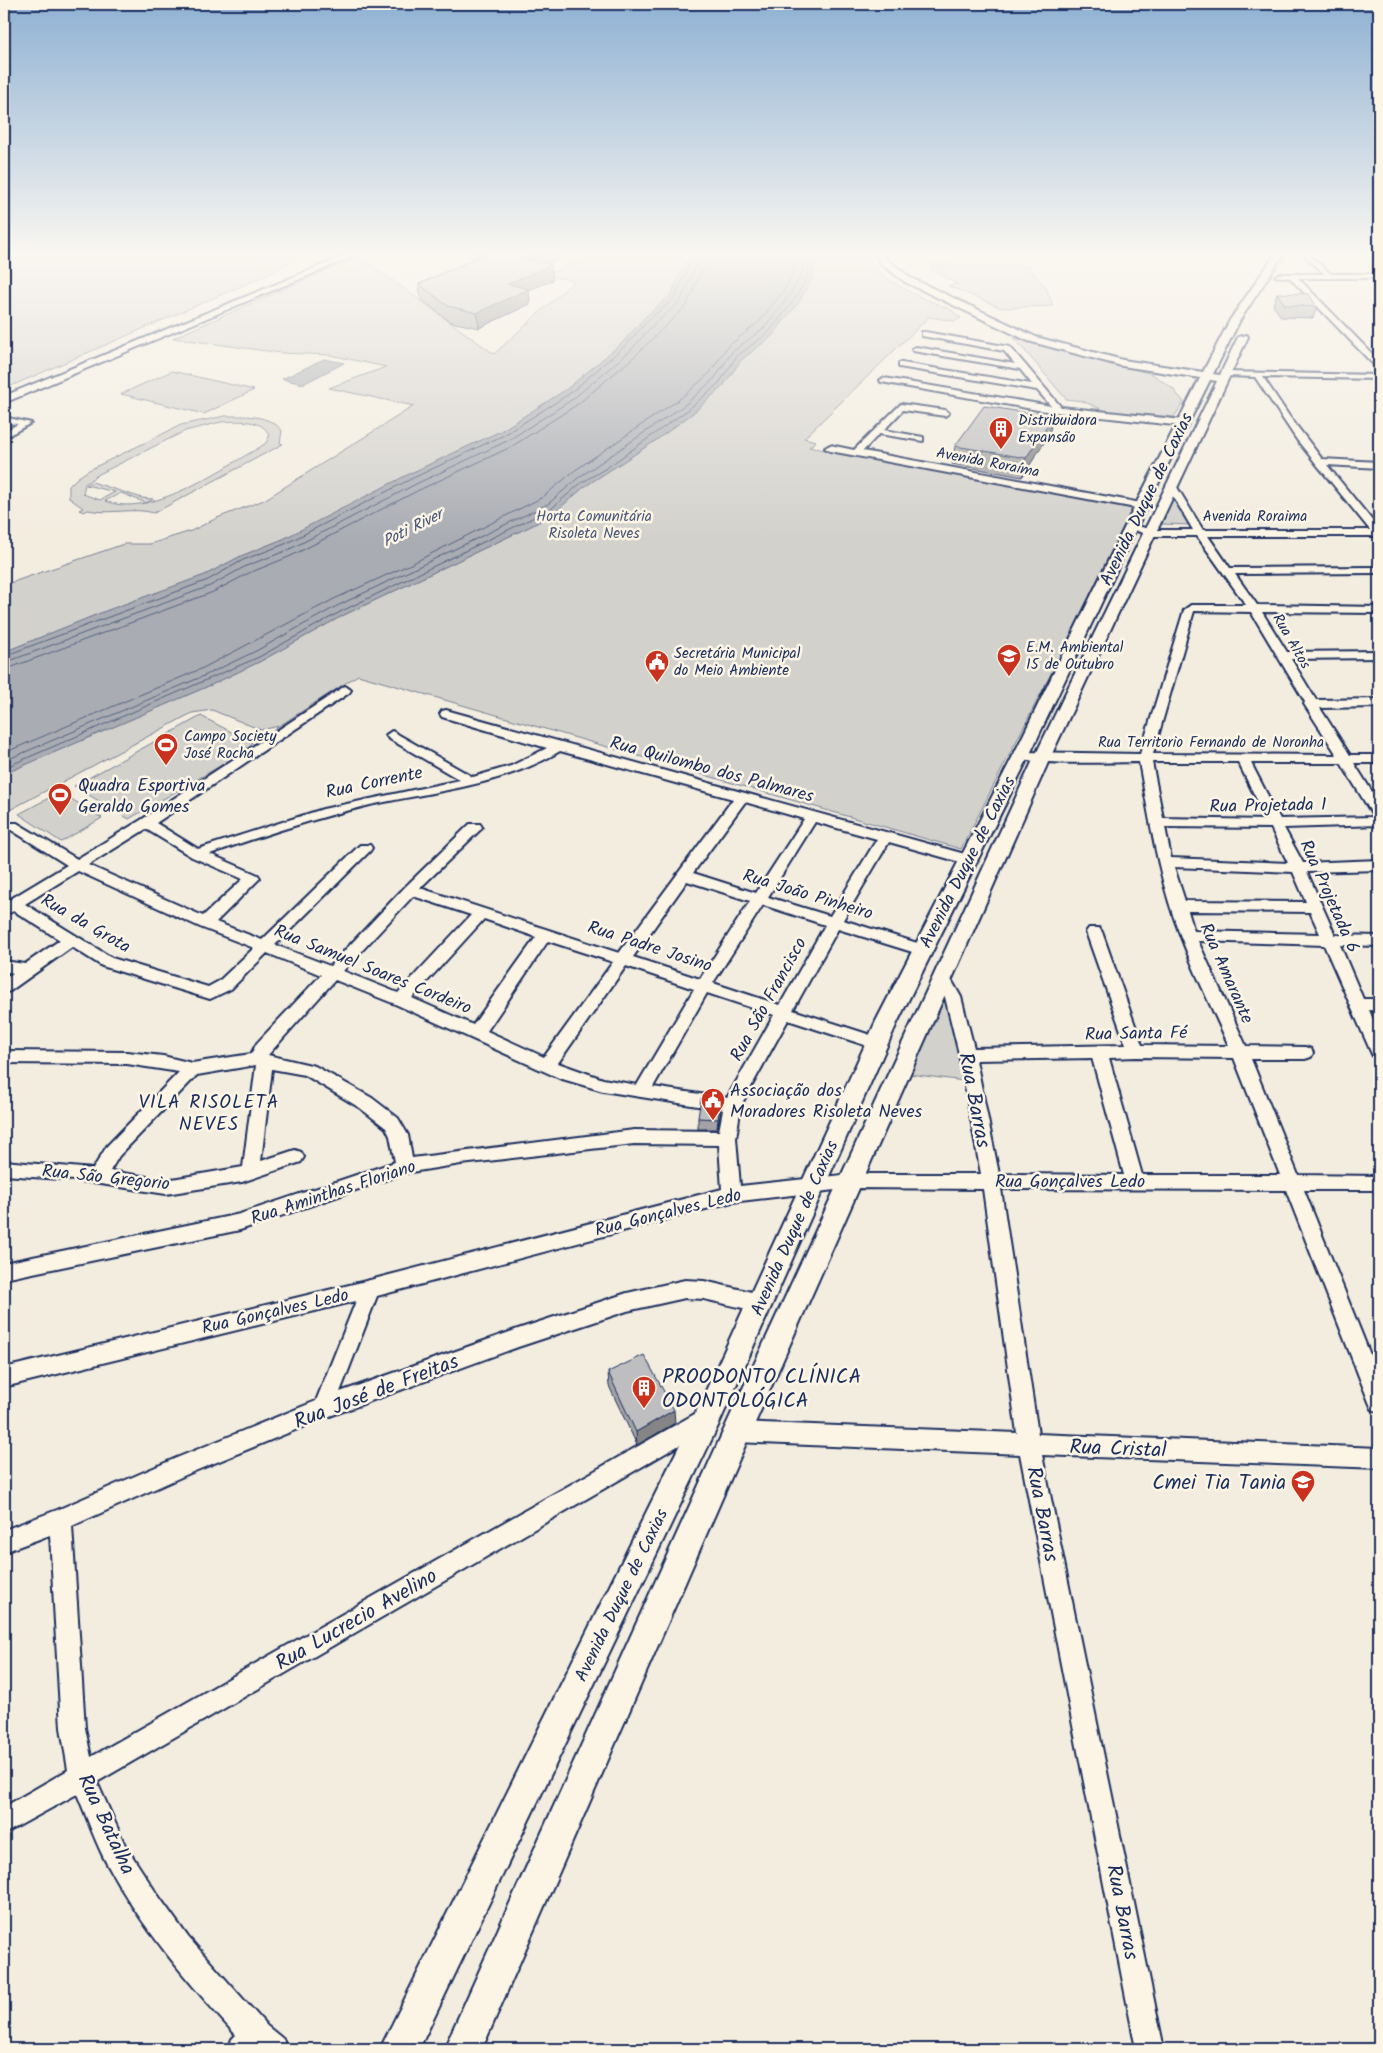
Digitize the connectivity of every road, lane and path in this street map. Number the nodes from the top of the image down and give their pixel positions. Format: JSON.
{"nodes":[{"id":1,"x":117,"y":349,"type":"edge"},
{"id":2,"x":916,"y":349,"type":"dead end"},
{"id":3,"x":1007,"y":349,"type":"edge"},
{"id":4,"x":1064,"y":349,"type":"edge"},
{"id":5,"x":1085,"y":349,"type":"edge"},
{"id":6,"x":1221,"y":349,"type":"edge"},
{"id":7,"x":1237,"y":349,"type":"edge"},
{"id":8,"x":1363,"y":349,"type":"edge"},
{"id":9,"x":1217,"y":356,"type":"junction"},
{"id":10,"x":1125,"y":360,"type":"junction"},
{"id":11,"x":83,"y":363,"type":"junction"},
{"id":12,"x":902,"y":365,"type":"dead end"},
{"id":13,"x":1379,"y":365,"type":"edge"},
{"id":14,"x":1020,"y":367,"type":"junction"},
{"id":15,"x":1207,"y":375,"type":"junction"},
{"id":16,"x":1224,"y":376,"type":"junction"},
{"id":17,"x":1258,"y":376,"type":"junction"},
{"id":18,"x":1379,"y":377,"type":"edge"},
{"id":19,"x":884,"y":380,"type":"dead end"},
{"id":20,"x":1040,"y":388,"type":"junction"},
{"id":21,"x":4,"y":392,"type":"edge"},
{"id":22,"x":1196,"y":398,"type":"junction"},
{"id":23,"x":4,"y":400,"type":"edge"},
{"id":24,"x":1058,"y":409,"type":"junction"},
{"id":25,"x":945,"y":413,"type":"dead end"},
{"id":26,"x":894,"y":414,"type":"junction"},
{"id":27,"x":4,"y":420,"type":"edge"},
{"id":28,"x":938,"y":422,"type":"dead end"},
{"id":29,"x":1183,"y":423,"type":"junction"},
{"id":30,"x":877,"y":431,"type":"junction"},
{"id":31,"x":4,"y":435,"type":"edge"},
{"id":32,"x":920,"y":440,"type":"dead end"},
{"id":33,"x":830,"y":448,"type":"dead end"},
{"id":34,"x":856,"y":453,"type":"junction"},
{"id":35,"x":1320,"y":462,"type":"junction"},
{"id":36,"x":1379,"y":465,"type":"edge"},
{"id":37,"x":1172,"y":486,"type":"junction"},
{"id":38,"x":1141,"y":506,"type":"junction"},
{"id":39,"x":1131,"y":527,"type":"junction"},
{"id":40,"x":1153,"y":530,"type":"junction"},
{"id":41,"x":1198,"y":530,"type":"junction"},
{"id":42,"x":1378,"y":530,"type":"edge"},
{"id":43,"x":1379,"y":570,"type":"edge"},
{"id":44,"x":1228,"y":571,"type":"junction"},
{"id":45,"x":1255,"y":610,"type":"junction"},
{"id":46,"x":1379,"y":610,"type":"edge"},
{"id":47,"x":1379,"y":654,"type":"edge"},
{"id":48,"x":1281,"y":656,"type":"junction"},
{"id":49,"x":345,"y":690,"type":"dead end"},
{"id":50,"x":1379,"y":703,"type":"edge"},
{"id":51,"x":1310,"y":704,"type":"junction"},
{"id":52,"x":446,"y":714,"type":"dead end"},
{"id":53,"x":392,"y":735,"type":"dead end"},
{"id":54,"x":558,"y":747,"type":"junction"},
{"id":55,"x":1022,"y":756,"type":"junction"},
{"id":56,"x":1042,"y":758,"type":"junction"},
{"id":57,"x":1145,"y":758,"type":"junction"},
{"id":58,"x":1242,"y":758,"type":"junction"},
{"id":59,"x":1344,"y":759,"type":"junction"},
{"id":60,"x":1379,"y":759,"type":"edge"},
{"id":61,"x":470,"y":781,"type":"junction"},
{"id":62,"x":742,"y":797,"type":"junction"},
{"id":63,"x":1379,"y":814,"type":"edge"},
{"id":64,"x":813,"y":815,"type":"junction"},
{"id":65,"x":1379,"y":821,"type":"edge"},
{"id":66,"x":146,"y":822,"type":"junction"},
{"id":67,"x":1158,"y":822,"type":"junction"},
{"id":68,"x":1277,"y":824,"type":"junction"},
{"id":69,"x":12,"y":826,"type":"dead end"},
{"id":70,"x":475,"y":827,"type":"dead end"},
{"id":71,"x":886,"y":836,"type":"junction"},
{"id":72,"x":365,"y":848,"type":"dead end"},
{"id":73,"x":197,"y":854,"type":"junction"},
{"id":74,"x":968,"y":859,"type":"junction"},
{"id":75,"x":1165,"y":862,"type":"junction"},
{"id":76,"x":77,"y":865,"type":"junction"},
{"id":77,"x":1379,"y":865,"type":"edge"},
{"id":78,"x":1298,"y":868,"type":"junction"},
{"id":79,"x":682,"y":875,"type":"junction"},
{"id":80,"x":410,"y":890,"type":"junction"},
{"id":81,"x":759,"y":899,"type":"junction"},
{"id":82,"x":1178,"y":906,"type":"junction"},
{"id":83,"x":9,"y":907,"type":"edge"},
{"id":84,"x":1315,"y":907,"type":"junction"},
{"id":85,"x":481,"y":913,"type":"junction"},
{"id":86,"x":834,"y":922,"type":"junction"},
{"id":87,"x":205,"y":923,"type":"junction"},
{"id":88,"x":1094,"y":932,"type":"dead end"},
{"id":89,"x":546,"y":933,"type":"junction"},
{"id":90,"x":1188,"y":936,"type":"junction"},
{"id":91,"x":71,"y":940,"type":"junction"},
{"id":92,"x":1331,"y":940,"type":"junction"},
{"id":93,"x":1379,"y":941,"type":"edge"},
{"id":94,"x":265,"y":946,"type":"junction"},
{"id":95,"x":922,"y":950,"type":"junction"},
{"id":96,"x":625,"y":959,"type":"junction"},
{"id":97,"x":4,"y":966,"type":"edge"},
{"id":98,"x":26,"y":970,"type":"junction"},
{"id":99,"x":332,"y":973,"type":"junction"},
{"id":100,"x":943,"y":980,"type":"junction"},
{"id":101,"x":704,"y":985,"type":"junction"},
{"id":102,"x":4,"y":987,"type":"edge"},
{"id":103,"x":401,"y":1000,"type":"junction"},
{"id":104,"x":1356,"y":1004,"type":"junction"},
{"id":105,"x":1379,"y":1005,"type":"edge"},
{"id":106,"x":785,"y":1012,"type":"junction"},
{"id":107,"x":476,"y":1034,"type":"junction"},
{"id":108,"x":877,"y":1043,"type":"junction"},
{"id":109,"x":1136,"y":1052,"type":"junction"},
{"id":110,"x":1240,"y":1052,"type":"junction"},
{"id":111,"x":1305,"y":1052,"type":"dead end"},
{"id":112,"x":1379,"y":1052,"type":"edge"},
{"id":113,"x":967,"y":1054,"type":"junction"},
{"id":114,"x":1099,"y":1054,"type":"junction"},
{"id":115,"x":4,"y":1057,"type":"edge"},
{"id":116,"x":261,"y":1059,"type":"junction"},
{"id":117,"x":548,"y":1064,"type":"junction"},
{"id":118,"x":192,"y":1069,"type":"junction"},
{"id":119,"x":641,"y":1092,"type":"junction"},
{"id":120,"x":732,"y":1105,"type":"junction"},
{"id":121,"x":727,"y":1138,"type":"junction"},
{"id":122,"x":295,"y":1157,"type":"dead end"},
{"id":123,"x":405,"y":1166,"type":"junction"},
{"id":124,"x":4,"y":1168,"type":"edge"},
{"id":125,"x":251,"y":1172,"type":"junction"},
{"id":126,"x":98,"y":1176,"type":"junction"},
{"id":127,"x":991,"y":1180,"type":"junction"},
{"id":128,"x":852,"y":1181,"type":"junction"},
{"id":129,"x":1135,"y":1181,"type":"junction"},
{"id":130,"x":1292,"y":1182,"type":"junction"},
{"id":131,"x":1379,"y":1183,"type":"edge"},
{"id":132,"x":814,"y":1184,"type":"junction"},
{"id":133,"x":732,"y":1194,"type":"junction"},
{"id":134,"x":4,"y":1271,"type":"edge"},
{"id":135,"x":370,"y":1289,"type":"junction"},
{"id":136,"x":760,"y":1303,"type":"junction"},
{"id":137,"x":4,"y":1377,"type":"edge"},
{"id":138,"x":1379,"y":1402,"type":"edge"},
{"id":139,"x":324,"y":1408,"type":"junction"},
{"id":140,"x":708,"y":1417,"type":"junction"},
{"id":141,"x":737,"y":1432,"type":"junction"},
{"id":142,"x":1029,"y":1444,"type":"junction"},
{"id":143,"x":1379,"y":1458,"type":"edge"},
{"id":144,"x":60,"y":1520,"type":"junction"},
{"id":145,"x":4,"y":1541,"type":"edge"},
{"id":146,"x":82,"y":1776,"type":"junction"},
{"id":147,"x":4,"y":1821,"type":"edge"},
{"id":148,"x":257,"y":2045,"type":"edge"},
{"id":149,"x":399,"y":2049,"type":"edge"},
{"id":150,"x":463,"y":2049,"type":"edge"},
{"id":151,"x":1150,"y":2049,"type":"edge"}],
"edges":[{"from":1,"to":11,"type":"main road"},
{"from":2,"to":14,"type":"street"},
{"from":3,"to":14,"type":"street"},
{"from":4,"to":10,"type":"main road"},
{"from":5,"to":10,"type":"main road"},
{"from":6,"to":9,"type":"main road","name":"Avenida Duque de Caxias"},
{"from":7,"to":16,"type":"main road","name":"Avenida Duque de Caxias"},
{"from":8,"to":13,"type":"street"},
{"from":9,"to":10,"type":"main road"},
{"from":9,"to":15,"type":"main road","name":"Avenida Duque de Caxias"},
{"from":10,"to":15,"type":"main road"},
{"from":10,"to":22,"type":"main road"},
{"from":11,"to":21,"type":"main road"},
{"from":11,"to":23,"type":"main road"},
{"from":12,"to":20,"type":"street"},
{"from":14,"to":20,"type":"street"},
{"from":15,"to":16,"type":"main road"},
{"from":15,"to":22,"type":"main road","name":"Avenida Duque de Caxias"},
{"from":16,"to":17,"type":"street"},
{"from":16,"to":37,"type":"main road","name":"Avenida Duque de Caxias"},
{"from":17,"to":18,"type":"street"},
{"from":17,"to":35,"type":"street"},
{"from":19,"to":24,"type":"street"},
{"from":20,"to":24,"type":"street"},
{"from":22,"to":29,"type":"main road","name":"Avenida Duque de Caxias"},
{"from":24,"to":29,"type":"street"},
{"from":25,"to":26,"type":"street"},
{"from":26,"to":28,"type":"street"},
{"from":26,"to":30,"type":"street"},
{"from":27,"to":31,"type":"street"},
{"from":29,"to":38,"type":"main road","name":"Avenida Duque de Caxias"},
{"from":30,"to":32,"type":"street"},
{"from":30,"to":34,"type":"street"},
{"from":33,"to":34,"type":"street","name":"Avenida Roraíma"},
{"from":34,"to":38,"type":"street","name":"Avenida Roraíma"},
{"from":35,"to":36,"type":"street"},
{"from":35,"to":42,"type":"street"},
{"from":37,"to":40,"type":"main road","name":"Avenida Duque de Caxias"},
{"from":37,"to":41,"type":"street","name":"Rua Altos"},
{"from":38,"to":39,"type":"main road","name":"Avenida Duque de Caxias"},
{"from":39,"to":40,"type":"street","name":"Avenida Roraima"},
{"from":39,"to":55,"type":"main road","name":"Avenida Duque de Caxias"},
{"from":40,"to":41,"type":"street","name":"Avenida Roraima"},
{"from":40,"to":56,"type":"main road","name":"Avenida Duque de Caxias"},
{"from":41,"to":42,"type":"street","name":"Avenida Roraima"},
{"from":41,"to":44,"type":"street","name":"Rua Altos"},
{"from":43,"to":44,"type":"street"},
{"from":44,"to":45,"type":"street","name":"Rua Altos"},
{"from":45,"to":46,"type":"street"},
{"from":45,"to":48,"type":"street","name":"Rua Altos"},
{"from":45,"to":57,"type":"street","name":"Rua Amarante"},
{"from":47,"to":48,"type":"street"},
{"from":48,"to":51,"type":"street","name":"Rua Altos"},
{"from":49,"to":66,"type":"street"},
{"from":50,"to":51,"type":"street"},
{"from":51,"to":59,"type":"street","name":"Rua Altos"},
{"from":52,"to":54,"type":"street","name":"Rua Quilombo dos Palmares"},
{"from":53,"to":61,"type":"street"},
{"from":54,"to":61,"type":"street","name":"Rua Corrente"},
{"from":54,"to":62,"type":"street","name":"Rua Quilombo dos Palmares"},
{"from":55,"to":56,"type":"street","name":"Rua Territorio Fernando de Noronha"},
{"from":55,"to":74,"type":"main road","name":"Avenida Duque de Caxias"},
{"from":56,"to":57,"type":"street","name":"Rua Territorio Fernando de Noronha"},
{"from":56,"to":100,"type":"main road","name":"Avenida Duque de Caxias"},
{"from":57,"to":58,"type":"street","name":"Rua Territorio Fernando de Noronha"},
{"from":57,"to":67,"type":"street","name":"Rua Amarante"},
{"from":58,"to":59,"type":"street","name":"Rua Territorio Fernando de Noronha"},
{"from":58,"to":68,"type":"street","name":"Rua Projetada 6"},
{"from":59,"to":60,"type":"street","name":"Rua Territorio Fernando de Noronha"},
{"from":59,"to":63,"type":"street","name":"Rua Altos"},
{"from":61,"to":73,"type":"street","name":"Rua Corrente"},
{"from":62,"to":64,"type":"street","name":"Rua Quilombo dos Palmares"},
{"from":62,"to":79,"type":"street"},
{"from":64,"to":71,"type":"street","name":"Rua Quilombo dos Palmares"},
{"from":64,"to":81,"type":"street"},
{"from":65,"to":68,"type":"street","name":"Rua Projetada 1"},
{"from":66,"to":73,"type":"street"},
{"from":66,"to":76,"type":"street"},
{"from":67,"to":68,"type":"street","name":"Rua Projetada 1"},
{"from":67,"to":75,"type":"street","name":"Rua Amarante"},
{"from":68,"to":78,"type":"street","name":"Rua Projetada 6"},
{"from":69,"to":76,"type":"street","name":"Rua Samuel Soares Cordeiro"},
{"from":70,"to":80,"type":"street"},
{"from":71,"to":74,"type":"street","name":"Rua Quilombo dos Palmares"},
{"from":71,"to":86,"type":"street","name":"Rua São Francisco"},
{"from":72,"to":94,"type":"street"},
{"from":73,"to":87,"type":"street"},
{"from":74,"to":95,"type":"main road","name":"Avenida Duque de Caxias"},
{"from":75,"to":78,"type":"street"},
{"from":75,"to":82,"type":"street","name":"Rua Amarante"},
{"from":76,"to":83,"type":"street"},
{"from":76,"to":87,"type":"street","name":"Rua Samuel Soares Cordeiro"},
{"from":77,"to":78,"type":"street"},
{"from":78,"to":84,"type":"street","name":"Rua Projetada 6"},
{"from":79,"to":81,"type":"street","name":"Rua João Pinheiro"},
{"from":79,"to":96,"type":"street"},
{"from":80,"to":85,"type":"street","name":"Rua Padre Josino"},
{"from":80,"to":99,"type":"street"},
{"from":81,"to":86,"type":"street","name":"Rua João Pinheiro"},
{"from":81,"to":101,"type":"street"},
{"from":82,"to":84,"type":"street"},
{"from":82,"to":90,"type":"street","name":"Rua Amarante"},
{"from":83,"to":91,"type":"street","name":"Rua da Grota"},
{"from":84,"to":92,"type":"street","name":"Rua Projetada 6"},
{"from":85,"to":89,"type":"street","name":"Rua Padre Josino"},
{"from":85,"to":103,"type":"street"},
{"from":86,"to":95,"type":"street","name":"Rua João Pinheiro"},
{"from":86,"to":106,"type":"street","name":"Rua São Francisco"},
{"from":87,"to":94,"type":"street","name":"Rua Samuel Soares Cordeiro"},
{"from":88,"to":109,"type":"street"},
{"from":89,"to":96,"type":"street","name":"Rua Padre Josino"},
{"from":89,"to":107,"type":"street"},
{"from":90,"to":92,"type":"street"},
{"from":90,"to":110,"type":"street","name":"Rua Amarante"},
{"from":91,"to":94,"type":"street","name":"Rua da Grota"},
{"from":91,"to":98,"type":"street"},
{"from":92,"to":93,"type":"street"},
{"from":92,"to":104,"type":"street","name":"Rua Projetada 6"},
{"from":94,"to":99,"type":"street","name":"Rua Samuel Soares Cordeiro"},
{"from":95,"to":108,"type":"main road","name":"Avenida Duque de Caxias"},
{"from":96,"to":101,"type":"street","name":"Rua Padre Josino"},
{"from":96,"to":117,"type":"street"},
{"from":97,"to":98,"type":"street"},
{"from":98,"to":102,"type":"street"},
{"from":99,"to":103,"type":"street","name":"Rua Samuel Soares Cordeiro"},
{"from":99,"to":116,"type":"street"},
{"from":100,"to":113,"type":"street","name":"Rua Barras"},
{"from":100,"to":128,"type":"main road","name":"Avenida Duque de Caxias"},
{"from":101,"to":106,"type":"street","name":"Rua Padre Josino"},
{"from":101,"to":119,"type":"street"},
{"from":103,"to":107,"type":"street","name":"Rua Samuel Soares Cordeiro"},
{"from":104,"to":105,"type":"street"},
{"from":104,"to":112,"type":"street","name":"Rua Projetada 6"},
{"from":106,"to":108,"type":"street","name":"Rua Padre Josino"},
{"from":106,"to":120,"type":"street","name":"Rua São Francisco"},
{"from":107,"to":117,"type":"street","name":"Rua Samuel Soares Cordeiro"},
{"from":108,"to":132,"type":"main road","name":"Avenida Duque de Caxias"},
{"from":109,"to":110,"type":"street","name":"Rua Santa Fé"},
{"from":109,"to":114,"type":"street","name":"Rua Santa Fé"},
{"from":110,"to":111,"type":"street","name":"Rua Santa Fé"},
{"from":110,"to":130,"type":"street","name":"Rua Amarante"},
{"from":113,"to":114,"type":"street","name":"Rua Santa Fé"},
{"from":113,"to":127,"type":"street","name":"Rua Barras"},
{"from":114,"to":129,"type":"street"},
{"from":115,"to":118,"type":"street"},
{"from":116,"to":118,"type":"street"},
{"from":116,"to":123,"type":"street"},
{"from":116,"to":125,"type":"street"},
{"from":117,"to":119,"type":"street","name":"Rua Samuel Soares Cordeiro"},
{"from":118,"to":126,"type":"street"},
{"from":119,"to":120,"type":"street","name":"Rua Samuel Soares Cordeiro"},
{"from":120,"to":121,"type":"street","name":"Rua São Francisco"},
{"from":121,"to":123,"type":"street","name":"Rua Aminthas Floriano"},
{"from":121,"to":133,"type":"street","name":"Rua São Francisco"},
{"from":122,"to":125,"type":"street","name":"Rua São Gregorio"},
{"from":123,"to":134,"type":"street","name":"Rua Aminthas Floriano"},
{"from":124,"to":126,"type":"street","name":"Rua São Gregorio"},
{"from":125,"to":126,"type":"street","name":"Rua São Gregorio"},
{"from":127,"to":128,"type":"street","name":"Rua Gonçalves Ledo"},
{"from":127,"to":129,"type":"street","name":"Rua Gonçalves Ledo"},
{"from":127,"to":142,"type":"street","name":"Rua Barras"},
{"from":128,"to":132,"type":"street","name":"Rua Gonçalves Ledo"},
{"from":128,"to":141,"type":"main road","name":"Avenida Duque de Caxias"},
{"from":129,"to":130,"type":"street","name":"Rua Gonçalves Ledo"},
{"from":130,"to":131,"type":"street","name":"Rua Gonçalves Ledo"},
{"from":130,"to":138,"type":"street","name":"Rua Amarante"},
{"from":132,"to":133,"type":"street","name":"Rua Gonçalves Ledo"},
{"from":132,"to":136,"type":"main road","name":"Avenida Duque de Caxias"},
{"from":133,"to":135,"type":"street","name":"Rua Gonçalves Ledo"},
{"from":135,"to":137,"type":"street","name":"Rua Gonçalves Ledo"},
{"from":135,"to":139,"type":"street"},
{"from":136,"to":139,"type":"street","name":"Rua José de Freitas"},
{"from":136,"to":140,"type":"main road","name":"Avenida Duque de Caxias"},
{"from":139,"to":144,"type":"street","name":"Rua José de Freitas"},
{"from":140,"to":146,"type":"street","name":"Rua Lucrecio Avelino"},
{"from":140,"to":149,"type":"main road","name":"Avenida Duque de Caxias"},
{"from":141,"to":142,"type":"street","name":"Rua Cristal"},
{"from":141,"to":150,"type":"main road","name":"Avenida Duque de Caxias"},
{"from":142,"to":143,"type":"street","name":"Rua Cristal"},
{"from":142,"to":151,"type":"street","name":"Rua Barras"},
{"from":144,"to":145,"type":"street","name":"Rua José de Freitas"},
{"from":144,"to":146,"type":"street","name":"Rua Batalha"},
{"from":146,"to":147,"type":"street","name":"Rua Lucrecio Avelino"},
{"from":146,"to":148,"type":"street","name":"Rua Batalha"}]}
